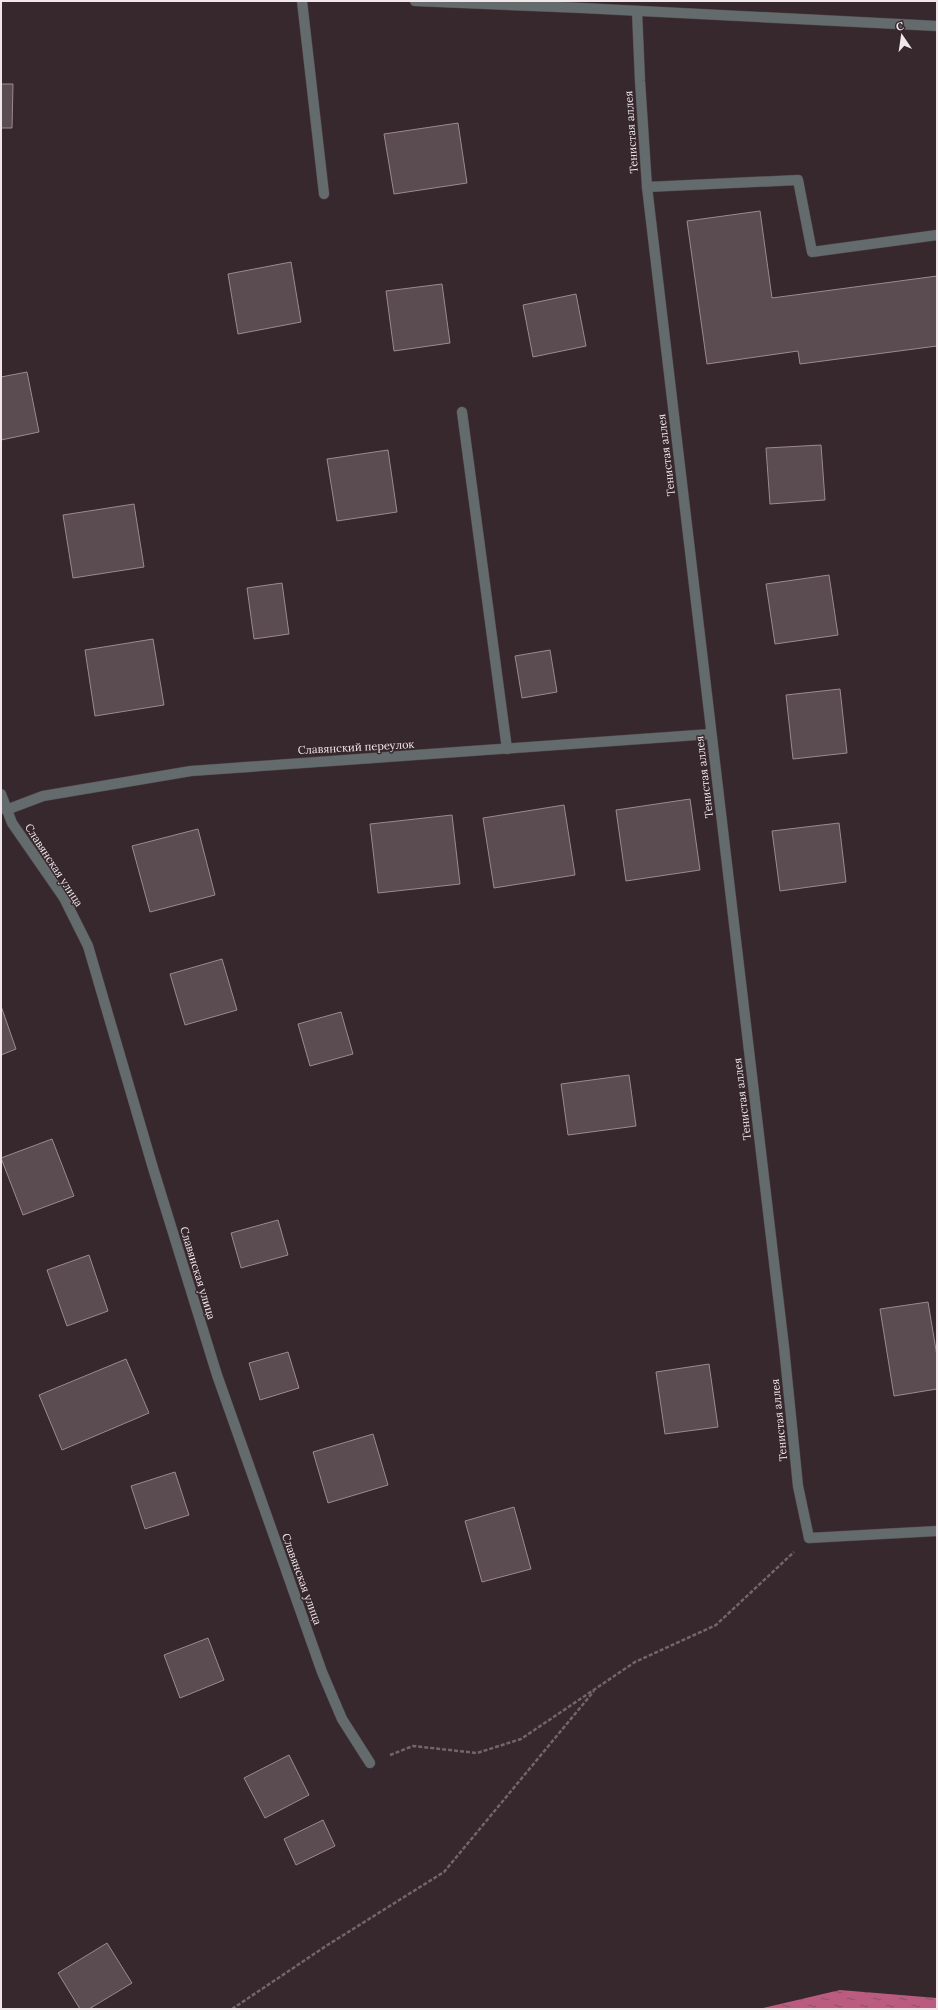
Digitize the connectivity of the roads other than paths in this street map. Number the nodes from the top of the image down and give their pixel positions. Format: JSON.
{"nodes":[{"id":1,"x":302,"y":1,"type":"edge"},
{"id":2,"x":415,"y":1,"type":"edge"},
{"id":3,"x":583,"y":4,"type":"edge"},
{"id":4,"x":637,"y":11,"type":"junction"},
{"id":5,"x":937,"y":26,"type":"edge"},
{"id":6,"x":647,"y":187,"type":"junction"},
{"id":7,"x":324,"y":194,"type":"dead end"},
{"id":8,"x":937,"y":235,"type":"edge"},
{"id":9,"x":462,"y":412,"type":"dead end"},
{"id":10,"x":711,"y":734,"type":"junction"},
{"id":11,"x":507,"y":749,"type":"junction"},
{"id":12,"x":1,"y":794,"type":"edge"},
{"id":13,"x":6,"y":810,"type":"junction"},
{"id":14,"x":937,"y":1531,"type":"edge"},
{"id":15,"x":370,"y":1763,"type":"road end"}],
"edges":[{"from":1,"to":7,"type":"street"},
{"from":2,"to":3,"type":"street"},
{"from":3,"to":4,"type":"street"},
{"from":4,"to":5,"type":"street"},
{"from":4,"to":6,"type":"street","name":"Тенистая аллея"},
{"from":6,"to":8,"type":"street"},
{"from":6,"to":10,"type":"street","name":"Тенистая аллея"},
{"from":9,"to":11,"type":"street"},
{"from":10,"to":11,"type":"street","name":"Славянский переулок"},
{"from":10,"to":14,"type":"street","name":"Тенистая аллея"},
{"from":11,"to":13,"type":"street","name":"Славянский переулок"},
{"from":12,"to":13,"type":"street","name":"Славянская улица"},
{"from":13,"to":15,"type":"street","name":"Славянская улица"}]}
